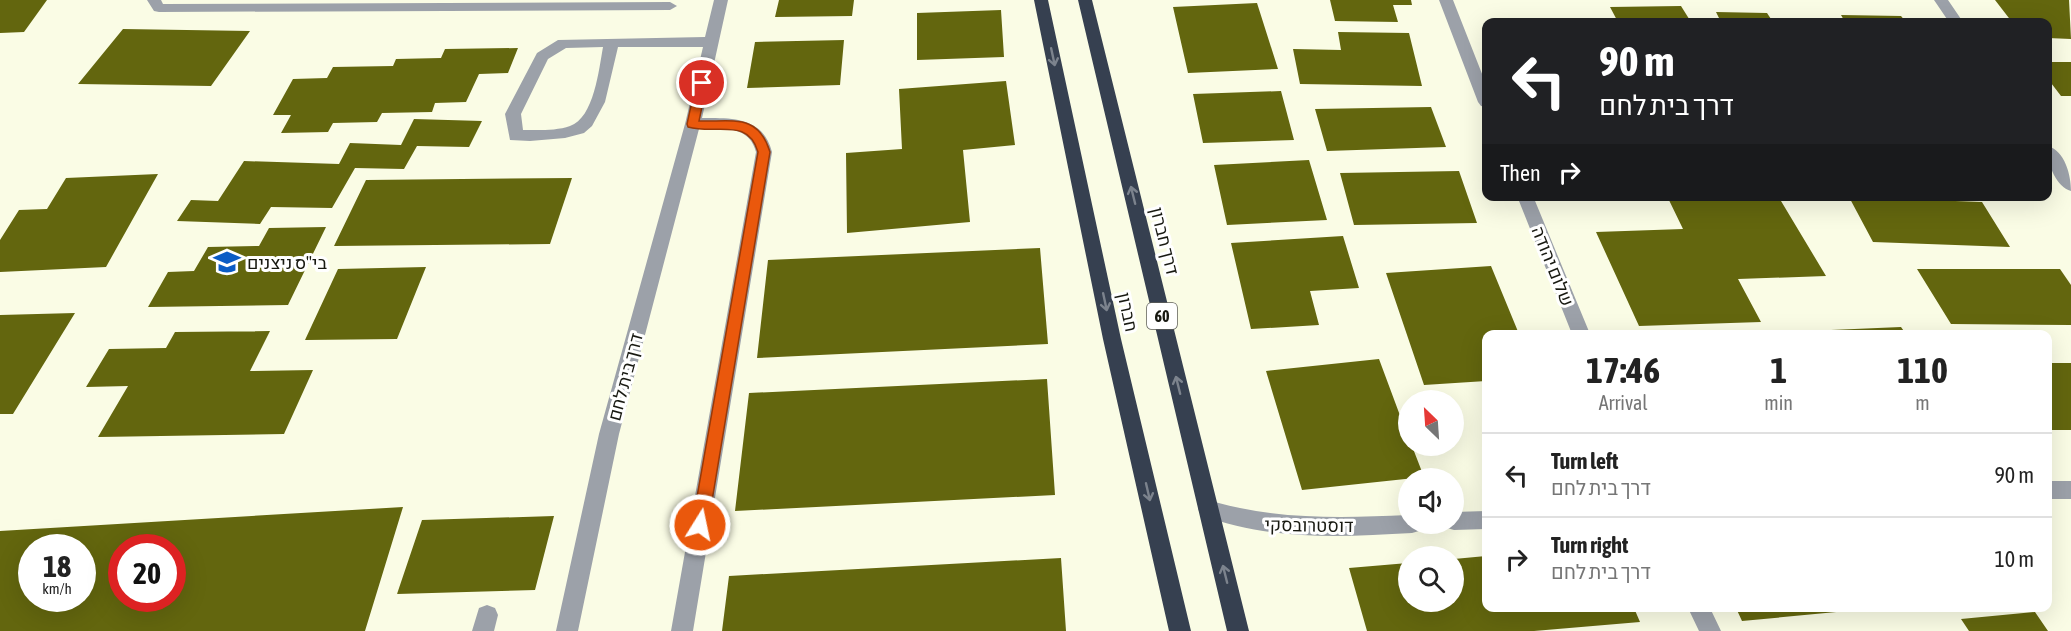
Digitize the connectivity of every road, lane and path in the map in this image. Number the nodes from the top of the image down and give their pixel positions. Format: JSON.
{"nodes":[{"id":1,"x":154,"y":0,"type":"edge"},
{"id":2,"x":721,"y":0,"type":"edge"},
{"id":3,"x":1041,"y":0,"type":"edge"},
{"id":4,"x":1085,"y":0,"type":"edge"},
{"id":5,"x":1446,"y":0,"type":"edge"},
{"id":6,"x":1941,"y":0,"type":"edge"},
{"id":7,"x":670,"y":6,"type":"dead end"},
{"id":8,"x":1953,"y":18,"type":"edge"},
{"id":9,"x":711,"y":42,"type":"junction"},
{"id":10,"x":611,"y":43,"type":"junction"},
{"id":11,"x":1482,"y":92,"type":"edge"},
{"id":12,"x":693,"y":124,"type":"junction"},
{"id":13,"x":2052,"y":158,"type":"edge"},
{"id":14,"x":2071,"y":185,"type":"edge"},
{"id":15,"x":1527,"y":201,"type":"edge"},
{"id":16,"x":1579,"y":330,"type":"edge"},
{"id":17,"x":2071,"y":489,"type":"edge"},
{"id":18,"x":2052,"y":490,"type":"edge"},
{"id":19,"x":1208,"y":509,"type":"junction"},
{"id":20,"x":1482,"y":520,"type":"edge"},
{"id":21,"x":1464,"y":521,"type":"edge"},
{"id":22,"x":1398,"y":525,"type":"edge"},
{"id":23,"x":1701,"y":612,"type":"edge"},
{"id":24,"x":567,"y":631,"type":"edge"},
{"id":25,"x":682,"y":631,"type":"edge"},
{"id":26,"x":1180,"y":631,"type":"edge"},
{"id":27,"x":1238,"y":631,"type":"edge"},
{"id":28,"x":1710,"y":631,"type":"edge"}],
"edges":[{"from":1,"to":7,"type":"street"},
{"from":2,"to":9,"type":"street","name":"דרך בית לחם"},
{"from":3,"to":26,"type":"highway","name":"חברון","one_way":true},
{"from":19,"to":4,"type":"highway","name":"דרך חברון","number":"60","one_way":true},
{"from":5,"to":11,"type":"street"},
{"from":6,"to":8,"type":"street"},
{"from":9,"to":10,"type":"street"},
{"from":9,"to":12,"type":"street","name":"דרך בית לחם"},
{"from":10,"to":10,"type":"street"},
{"from":12,"to":24,"type":"street","name":"דרך בית לחם"},
{"from":12,"to":25,"type":"street"},
{"from":13,"to":14,"type":"street"},
{"from":15,"to":16,"type":"street","name":"שלום יהודה"},
{"from":17,"to":18,"type":"street"},
{"from":19,"to":22,"type":"street","name":"דוסטרובסקי"},
{"from":27,"to":19,"type":"highway","name":"דרך חברון","number":"60","one_way":true},
{"from":20,"to":21,"type":"street"},
{"from":23,"to":28,"type":"street"}]}
